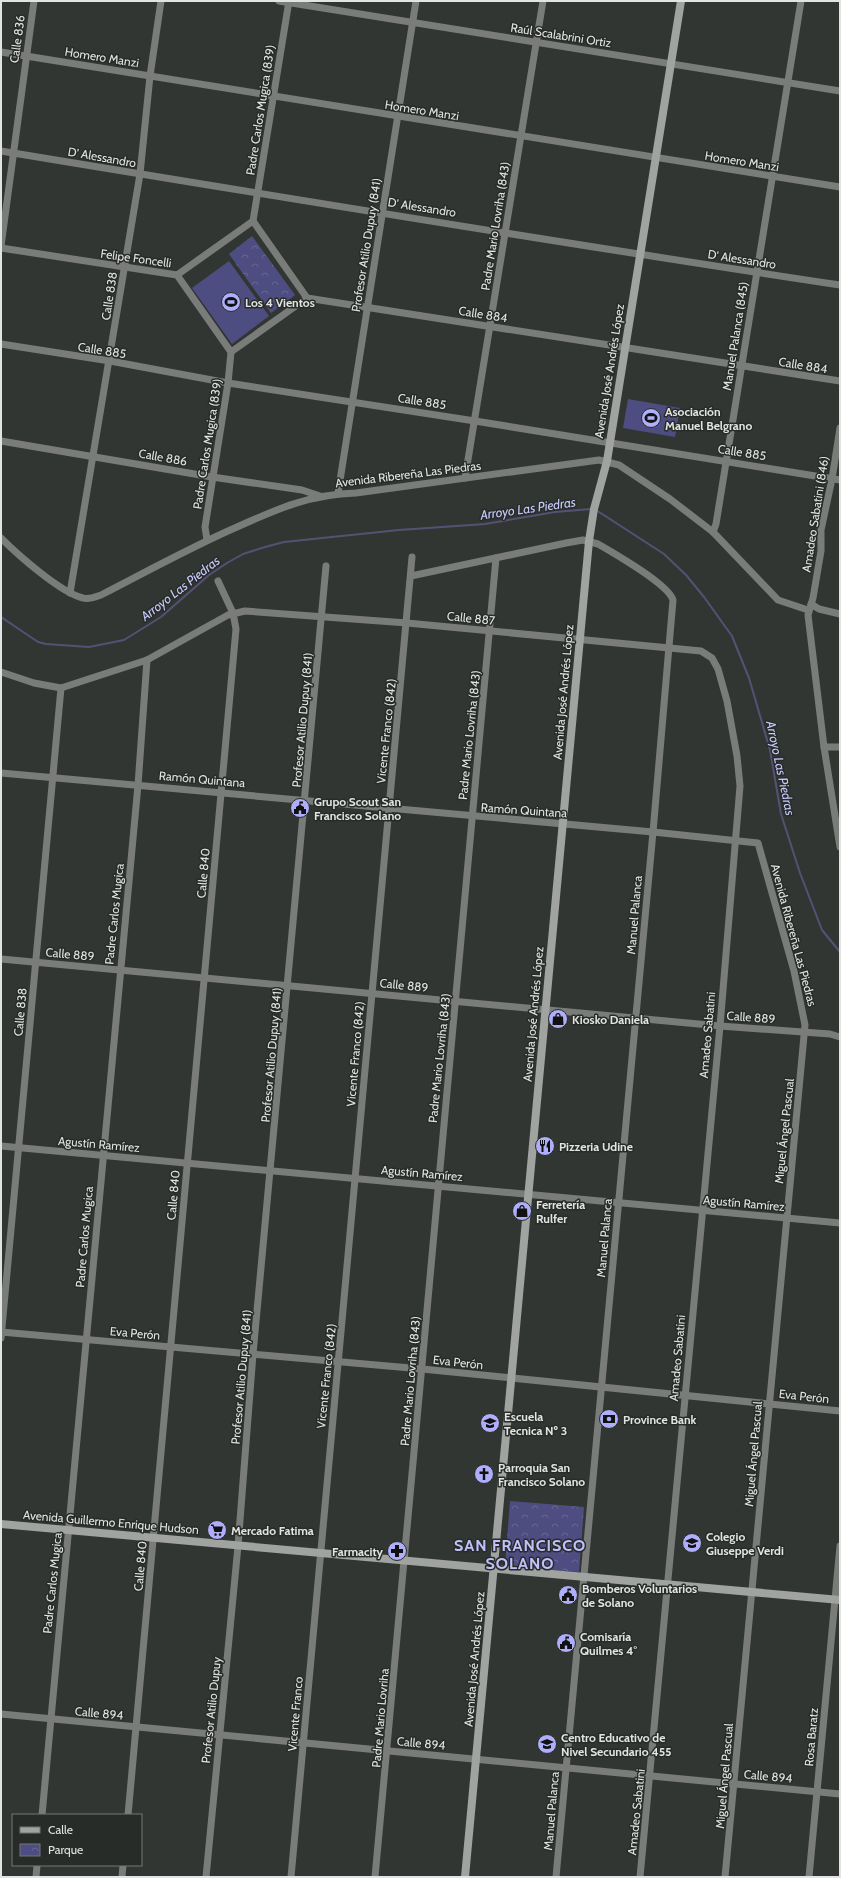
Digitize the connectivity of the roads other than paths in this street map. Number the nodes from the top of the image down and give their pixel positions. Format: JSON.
{"nodes":[{"id":1,"x":34,"y":1,"type":"edge"},
{"id":2,"x":161,"y":1,"type":"edge"},
{"id":3,"x":279,"y":1,"type":"edge"},
{"id":4,"x":416,"y":1,"type":"edge"},
{"id":5,"x":542,"y":1,"type":"edge"},
{"id":6,"x":681,"y":1,"type":"edge"},
{"id":7,"x":801,"y":1,"type":"edge"},
{"id":8,"x":289,"y":2,"type":"edge"},
{"id":9,"x":412,"y":22,"type":"junction"},
{"id":10,"x":536,"y":42,"type":"junction"},
{"id":11,"x":1,"y":52,"type":"edge"},
{"id":12,"x":25,"y":56,"type":"junction"},
{"id":13,"x":671,"y":65,"type":"junction"},
{"id":14,"x":150,"y":76,"type":"junction"},
{"id":15,"x":787,"y":82,"type":"junction"},
{"id":16,"x":840,"y":90,"type":"edge"},
{"id":17,"x":274,"y":96,"type":"junction"},
{"id":18,"x":398,"y":117,"type":"junction"},
{"id":19,"x":522,"y":137,"type":"junction"},
{"id":20,"x":1,"y":151,"type":"edge"},
{"id":21,"x":14,"y":153,"type":"junction"},
{"id":22,"x":656,"y":158,"type":"junction"},
{"id":23,"x":140,"y":174,"type":"junction"},
{"id":24,"x":772,"y":177,"type":"junction"},
{"id":25,"x":840,"y":187,"type":"edge"},
{"id":26,"x":258,"y":194,"type":"junction"},
{"id":27,"x":382,"y":212,"type":"junction"},
{"id":28,"x":253,"y":221,"type":"junction"},
{"id":29,"x":505,"y":232,"type":"junction"},
{"id":30,"x":1,"y":247,"type":"edge"},
{"id":31,"x":640,"y":254,"type":"junction"},
{"id":32,"x":125,"y":268,"type":"junction"},
{"id":33,"x":756,"y":272,"type":"junction"},
{"id":34,"x":177,"y":275,"type":"junction"},
{"id":35,"x":840,"y":285,"type":"edge"},
{"id":36,"x":307,"y":298,"type":"junction"},
{"id":37,"x":368,"y":307,"type":"junction"},
{"id":38,"x":490,"y":326,"type":"junction"},
{"id":39,"x":1,"y":344,"type":"edge"},
{"id":40,"x":624,"y":348,"type":"junction"},
{"id":41,"x":231,"y":352,"type":"junction"},
{"id":42,"x":110,"y":362,"type":"junction"},
{"id":43,"x":741,"y":366,"type":"junction"},
{"id":44,"x":840,"y":381,"type":"edge"},
{"id":45,"x":228,"y":383,"type":"junction"},
{"id":46,"x":351,"y":402,"type":"junction"},
{"id":47,"x":475,"y":421,"type":"junction"},
{"id":48,"x":840,"y":428,"type":"edge"},
{"id":49,"x":1,"y":441,"type":"edge"},
{"id":50,"x":610,"y":442,"type":"junction"},
{"id":51,"x":94,"y":457,"type":"junction"},
{"id":52,"x":607,"y":461,"type":"junction"},
{"id":53,"x":726,"y":461,"type":"junction"},
{"id":54,"x":212,"y":477,"type":"junction"},
{"id":55,"x":465,"y":478,"type":"junction"},
{"id":56,"x":836,"y":479,"type":"edge"},
{"id":57,"x":338,"y":493,"type":"junction"},
{"id":58,"x":320,"y":496,"type":"junction"},
{"id":59,"x":713,"y":532,"type":"junction"},
{"id":60,"x":1,"y":538,"type":"edge"},
{"id":61,"x":207,"y":540,"type":"junction"},
{"id":62,"x":589,"y":541,"type":"junction"},
{"id":63,"x":412,"y":557,"type":"dead end"},
{"id":64,"x":496,"y":558,"type":"junction"},
{"id":65,"x":326,"y":566,"type":"dead end"},
{"id":66,"x":411,"y":576,"type":"junction"},
{"id":67,"x":218,"y":581,"type":"dead end"},
{"id":68,"x":70,"y":593,"type":"junction"},
{"id":69,"x":810,"y":607,"type":"junction"},
{"id":70,"x":233,"y":613,"type":"junction"},
{"id":71,"x":840,"y":614,"type":"edge"},
{"id":72,"x":322,"y":616,"type":"junction"},
{"id":73,"x":407,"y":623,"type":"junction"},
{"id":74,"x":490,"y":631,"type":"junction"},
{"id":75,"x":580,"y":640,"type":"junction"},
{"id":76,"x":669,"y":648,"type":"junction"},
{"id":77,"x":147,"y":660,"type":"junction"},
{"id":78,"x":1,"y":672,"type":"edge"},
{"id":79,"x":61,"y":688,"type":"junction"},
{"id":80,"x":824,"y":747,"type":"junction"},
{"id":81,"x":840,"y":747,"type":"edge"},
{"id":82,"x":1,"y":773,"type":"edge"},
{"id":83,"x":54,"y":777,"type":"junction"},
{"id":84,"x":138,"y":785,"type":"junction"},
{"id":85,"x":221,"y":792,"type":"junction"},
{"id":86,"x":305,"y":800,"type":"junction"},
{"id":87,"x":389,"y":808,"type":"junction"},
{"id":88,"x":472,"y":817,"type":"junction"},
{"id":89,"x":563,"y":824,"type":"junction"},
{"id":90,"x":653,"y":832,"type":"junction"},
{"id":91,"x":735,"y":840,"type":"junction"},
{"id":92,"x":758,"y":843,"type":"joint"},
{"id":93,"x":840,"y":847,"type":"edge"},
{"id":94,"x":1,"y":959,"type":"edge"},
{"id":95,"x":35,"y":962,"type":"junction"},
{"id":96,"x":120,"y":970,"type":"junction"},
{"id":97,"x":205,"y":977,"type":"junction"},
{"id":98,"x":288,"y":985,"type":"junction"},
{"id":99,"x":372,"y":993,"type":"junction"},
{"id":100,"x":456,"y":1001,"type":"junction"},
{"id":101,"x":546,"y":1008,"type":"junction"},
{"id":102,"x":635,"y":1018,"type":"junction"},
{"id":103,"x":720,"y":1026,"type":"junction"},
{"id":104,"x":804,"y":1032,"type":"junction"},
{"id":105,"x":840,"y":1037,"type":"edge"},
{"id":106,"x":1,"y":1146,"type":"edge"},
{"id":107,"x":19,"y":1147,"type":"junction"},
{"id":108,"x":102,"y":1156,"type":"junction"},
{"id":109,"x":187,"y":1162,"type":"junction"},
{"id":110,"x":272,"y":1170,"type":"junction"},
{"id":111,"x":356,"y":1178,"type":"junction"},
{"id":112,"x":437,"y":1185,"type":"junction"},
{"id":113,"x":529,"y":1194,"type":"junction"},
{"id":114,"x":618,"y":1202,"type":"junction"},
{"id":115,"x":702,"y":1210,"type":"junction"},
{"id":116,"x":786,"y":1217,"type":"junction"},
{"id":117,"x":840,"y":1223,"type":"edge"},
{"id":118,"x":1,"y":1332,"type":"edge"},
{"id":119,"x":1,"y":1338,"type":"edge"},
{"id":120,"x":85,"y":1340,"type":"junction"},
{"id":121,"x":171,"y":1347,"type":"junction"},
{"id":122,"x":253,"y":1354,"type":"junction"},
{"id":123,"x":338,"y":1362,"type":"junction"},
{"id":124,"x":422,"y":1369,"type":"junction"},
{"id":125,"x":512,"y":1378,"type":"junction"},
{"id":126,"x":602,"y":1387,"type":"junction"},
{"id":127,"x":685,"y":1395,"type":"junction"},
{"id":128,"x":769,"y":1403,"type":"junction"},
{"id":129,"x":840,"y":1411,"type":"edge"},
{"id":130,"x":1,"y":1524,"type":"edge"},
{"id":131,"x":69,"y":1530,"type":"junction"},
{"id":132,"x":153,"y":1539,"type":"junction"},
{"id":133,"x":238,"y":1546,"type":"junction"},
{"id":134,"x":840,"y":1546,"type":"edge"},
{"id":135,"x":320,"y":1553,"type":"junction"},
{"id":136,"x":405,"y":1560,"type":"junction"},
{"id":137,"x":494,"y":1569,"type":"junction"},
{"id":138,"x":583,"y":1578,"type":"junction"},
{"id":139,"x":667,"y":1584,"type":"junction"},
{"id":140,"x":752,"y":1593,"type":"junction"},
{"id":141,"x":838,"y":1600,"type":"edge"},
{"id":142,"x":1,"y":1714,"type":"edge"},
{"id":143,"x":50,"y":1720,"type":"junction"},
{"id":144,"x":136,"y":1727,"type":"junction"},
{"id":145,"x":219,"y":1735,"type":"junction"},
{"id":146,"x":304,"y":1743,"type":"junction"},
{"id":147,"x":388,"y":1752,"type":"junction"},
{"id":148,"x":477,"y":1759,"type":"junction"},
{"id":149,"x":566,"y":1768,"type":"junction"},
{"id":150,"x":650,"y":1775,"type":"junction"},
{"id":151,"x":734,"y":1784,"type":"junction"},
{"id":152,"x":817,"y":1791,"type":"junction"},
{"id":153,"x":840,"y":1794,"type":"edge"},
{"id":154,"x":42,"y":1814,"type":"edge"},
{"id":155,"x":128,"y":1814,"type":"edge"},
{"id":156,"x":37,"y":1866,"type":"edge"},
{"id":157,"x":123,"y":1866,"type":"edge"},
{"id":158,"x":36,"y":1877,"type":"edge"},
{"id":159,"x":122,"y":1877,"type":"edge"},
{"id":160,"x":206,"y":1877,"type":"edge"},
{"id":161,"x":291,"y":1877,"type":"edge"},
{"id":162,"x":375,"y":1877,"type":"edge"},
{"id":163,"x":465,"y":1877,"type":"edge"},
{"id":164,"x":556,"y":1877,"type":"edge"},
{"id":165,"x":640,"y":1877,"type":"edge"},
{"id":166,"x":725,"y":1877,"type":"edge"},
{"id":167,"x":809,"y":1877,"type":"edge"}],
"edges":[{"from":1,"to":12,"type":"street","name":"Calle 836"},
{"from":2,"to":14,"type":"street","name":"Calle 838"},
{"from":3,"to":8,"type":"street","name":"Raúl Scalabrini Ortiz"},
{"from":4,"to":9,"type":"street","name":"Profesor Atilio Dupuy (841)"},
{"from":5,"to":10,"type":"street","name":"Padre Mario Lovriha (843)"},
{"from":6,"to":13,"type":"main road","name":"Avenida José Andrés López"},
{"from":7,"to":15,"type":"street","name":"Manuel Palanca (845)"},
{"from":8,"to":9,"type":"street","name":"Raúl Scalabrini Ortiz"},
{"from":8,"to":17,"type":"street","name":"Padre Carlos Mugica (839)"},
{"from":9,"to":10,"type":"street","name":"Raúl Scalabrini Ortiz"},
{"from":9,"to":18,"type":"street","name":"Profesor Atilio Dupuy (841)"},
{"from":10,"to":13,"type":"street","name":"Raúl Scalabrini Ortiz"},
{"from":10,"to":19,"type":"street","name":"Padre Mario Lovriha (843)"},
{"from":11,"to":12,"type":"street","name":"Homero Manzi"},
{"from":12,"to":14,"type":"street","name":"Homero Manzi"},
{"from":12,"to":21,"type":"street","name":"Calle 836"},
{"from":13,"to":15,"type":"street","name":"Raúl Scalabrini Ortiz"},
{"from":13,"to":22,"type":"main road","name":"Avenida José Andrés López"},
{"from":14,"to":17,"type":"street","name":"Homero Manzi"},
{"from":14,"to":23,"type":"street","name":"Calle 838"},
{"from":15,"to":16,"type":"street","name":"Raúl Scalabrini Ortiz"},
{"from":15,"to":24,"type":"street","name":"Manuel Palanca (845)"},
{"from":17,"to":18,"type":"street","name":"Homero Manzi"},
{"from":17,"to":26,"type":"street","name":"Padre Carlos Mugica (839)"},
{"from":18,"to":19,"type":"street","name":"Homero Manzi"},
{"from":18,"to":27,"type":"street","name":"Profesor Atilio Dupuy (841)"},
{"from":19,"to":22,"type":"street","name":"Homero Manzi"},
{"from":19,"to":29,"type":"street","name":"Padre Mario Lovriha (843)"},
{"from":20,"to":21,"type":"street","name":"D' Alessandro"},
{"from":21,"to":23,"type":"street","name":"D' Alessandro"},
{"from":21,"to":30,"type":"street","name":"Calle 836"},
{"from":22,"to":24,"type":"street","name":"Homero Manzi"},
{"from":22,"to":31,"type":"main road","name":"Avenida José Andrés López"},
{"from":23,"to":26,"type":"street","name":"D' Alessandro"},
{"from":23,"to":32,"type":"street","name":"Calle 838"},
{"from":24,"to":25,"type":"street","name":"Homero Manzi"},
{"from":24,"to":33,"type":"street","name":"Manuel Palanca (845)"},
{"from":26,"to":27,"type":"street","name":"D' Alessandro"},
{"from":26,"to":28,"type":"street","name":"Padre Carlos Mugica (839)"},
{"from":27,"to":29,"type":"street","name":"D' Alessandro"},
{"from":27,"to":37,"type":"street","name":"Profesor Atilio Dupuy (841)"},
{"from":28,"to":34,"type":"street"},
{"from":28,"to":36,"type":"street"},
{"from":29,"to":31,"type":"street","name":"D' Alessandro"},
{"from":29,"to":38,"type":"street","name":"Padre Mario Lovriha (843)"},
{"from":30,"to":32,"type":"street","name":"Felipe Foncelli"},
{"from":31,"to":33,"type":"street","name":"D' Alessandro"},
{"from":31,"to":40,"type":"main road","name":"Avenida José Andrés López"},
{"from":32,"to":34,"type":"street","name":"Felipe Foncelli"},
{"from":32,"to":42,"type":"street","name":"Calle 838"},
{"from":33,"to":35,"type":"street","name":"D' Alessandro"},
{"from":33,"to":43,"type":"street","name":"Manuel Palanca (845)"},
{"from":34,"to":41,"type":"street","name":"Felipe Foncelli"},
{"from":36,"to":37,"type":"street","name":"Calle 884"},
{"from":36,"to":41,"type":"street"},
{"from":37,"to":38,"type":"street","name":"Calle 884"},
{"from":37,"to":46,"type":"street","name":"Profesor Atilio Dupuy (841)"},
{"from":38,"to":40,"type":"street","name":"Calle 884"},
{"from":38,"to":47,"type":"street","name":"Padre Mario Lovriha (843)"},
{"from":39,"to":42,"type":"street","name":"Calle 885"},
{"from":40,"to":43,"type":"street","name":"Calle 884"},
{"from":40,"to":50,"type":"main road","name":"Avenida José Andrés López"},
{"from":41,"to":45,"type":"street","name":"Padre Carlos Mugica (839)"},
{"from":42,"to":45,"type":"street","name":"Calle 885"},
{"from":42,"to":51,"type":"street","name":"Calle 838"},
{"from":43,"to":44,"type":"street","name":"Calle 884"},
{"from":43,"to":53,"type":"street","name":"Manuel Palanca (845)"},
{"from":45,"to":46,"type":"street","name":"Calle 885"},
{"from":45,"to":54,"type":"street","name":"Padre Carlos Mugica (839)"},
{"from":46,"to":47,"type":"street","name":"Calle 885"},
{"from":46,"to":57,"type":"street","name":"Profesor Atilio Dupuy (841)"},
{"from":47,"to":50,"type":"street","name":"Calle 885"},
{"from":47,"to":55,"type":"street","name":"Padre Mario Lovriha (843)"},
{"from":48,"to":56,"type":"street","name":"Amadeo Sabatini (846)"},
{"from":49,"to":51,"type":"street","name":"Calle 886"},
{"from":50,"to":52,"type":"main road","name":"Avenida José Andrés López"},
{"from":50,"to":53,"type":"street","name":"Calle 885"},
{"from":51,"to":54,"type":"street","name":"Calle 886"},
{"from":51,"to":68,"type":"street","name":"Calle 838"},
{"from":52,"to":55,"type":"street","name":"Avenida Ribereña Las Piedras"},
{"from":52,"to":59,"type":"street","name":"Avenida Ribereña Las Piedras"},
{"from":52,"to":62,"type":"main road","name":"Avenida José Andrés López"},
{"from":53,"to":56,"type":"street","name":"Calle 885"},
{"from":53,"to":59,"type":"street","name":"Manuel Palanca (845)"},
{"from":54,"to":58,"type":"street","name":"Calle 886"},
{"from":54,"to":61,"type":"street","name":"Padre Carlos Mugica (839)"},
{"from":55,"to":57,"type":"street","name":"Avenida Ribereña Las Piedras"},
{"from":56,"to":69,"type":"street","name":"Amadeo Sabatini (846)"},
{"from":57,"to":58,"type":"street","name":"Avenida Ribereña Las Piedras"},
{"from":58,"to":61,"type":"street","name":"Avenida Ribereña Las Piedras"},
{"from":59,"to":69,"type":"street","name":"Avenida Ribereña Las Piedras"},
{"from":60,"to":68,"type":"street","name":"Avenida Ribereña Las Piedras"},
{"from":61,"to":68,"type":"street","name":"Avenida Ribereña Las Piedras"},
{"from":62,"to":64,"type":"street"},
{"from":62,"to":75,"type":"main road","name":"Avenida José Andrés López"},
{"from":62,"to":76,"type":"street","name":"Manuel Palanca"},
{"from":63,"to":66,"type":"street","name":"Vicente Franco (842)"},
{"from":64,"to":66,"type":"street"},
{"from":64,"to":74,"type":"street","name":"Padre Mario Lovriha (843)"},
{"from":65,"to":72,"type":"street","name":"Profesor Atilio Dupuy (841)"},
{"from":66,"to":73,"type":"street","name":"Vicente Franco (842)"},
{"from":67,"to":70,"type":"street","name":"Calle 840"},
{"from":69,"to":71,"type":"street"},
{"from":69,"to":80,"type":"street"},
{"from":70,"to":72,"type":"street","name":"Calle 887"},
{"from":70,"to":77,"type":"street"},
{"from":70,"to":85,"type":"street","name":"Calle 840"},
{"from":72,"to":73,"type":"street","name":"Calle 887"},
{"from":72,"to":86,"type":"street","name":"Profesor Atilio Dupuy (841)"},
{"from":73,"to":74,"type":"street","name":"Calle 887"},
{"from":73,"to":87,"type":"street","name":"Vicente Franco (842)"},
{"from":74,"to":75,"type":"street","name":"Calle 887"},
{"from":74,"to":88,"type":"street","name":"Padre Mario Lovriha (843)"},
{"from":75,"to":76,"type":"street","name":"Calle 887"},
{"from":75,"to":89,"type":"main road","name":"Avenida José Andrés López"},
{"from":76,"to":90,"type":"street","name":"Manuel Palanca"},
{"from":76,"to":91,"type":"street","name":"Calle 887"},
{"from":77,"to":79,"type":"street"},
{"from":77,"to":84,"type":"street","name":"Padre Carlos Mugica"},
{"from":78,"to":79,"type":"street"},
{"from":79,"to":83,"type":"street","name":"Calle 838"},
{"from":80,"to":81,"type":"street"},
{"from":80,"to":93,"type":"street"},
{"from":82,"to":83,"type":"street","name":"Ramón Quintana"},
{"from":83,"to":84,"type":"street","name":"Ramón Quintana"},
{"from":83,"to":95,"type":"street","name":"Calle 838"},
{"from":84,"to":85,"type":"street","name":"Ramón Quintana"},
{"from":84,"to":96,"type":"street","name":"Padre Carlos Mugica"},
{"from":85,"to":86,"type":"street","name":"Ramón Quintana"},
{"from":85,"to":97,"type":"street","name":"Calle 840"},
{"from":86,"to":87,"type":"street","name":"Ramón Quintana"},
{"from":86,"to":98,"type":"street","name":"Profesor Atilio Dupuy (841)"},
{"from":87,"to":88,"type":"street","name":"Ramón Quintana"},
{"from":87,"to":99,"type":"street","name":"Vicente Franco (842)"},
{"from":88,"to":89,"type":"street","name":"Ramón Quintana"},
{"from":88,"to":100,"type":"street","name":"Padre Mario Lovriha (843)"},
{"from":89,"to":90,"type":"street","name":"Ramón Quintana"},
{"from":89,"to":101,"type":"main road","name":"Avenida José Andrés López"},
{"from":90,"to":91,"type":"street","name":"Ramón Quintana"},
{"from":90,"to":102,"type":"street","name":"Manuel Palanca"},
{"from":91,"to":92,"type":"street","name":"Ramón Quintana"},
{"from":91,"to":103,"type":"street","name":"Amadeo Sabatini"},
{"from":92,"to":104,"type":"street","name":"Avenida Ribereña Las Piedras"},
{"from":94,"to":95,"type":"street","name":"Calle 889"},
{"from":95,"to":96,"type":"street","name":"Calle 889"},
{"from":95,"to":107,"type":"street","name":"Calle 838"},
{"from":96,"to":97,"type":"street","name":"Calle 889"},
{"from":96,"to":108,"type":"street","name":"Padre Carlos Mugica"},
{"from":97,"to":98,"type":"street","name":"Calle 889"},
{"from":97,"to":109,"type":"street","name":"Calle 840"},
{"from":98,"to":99,"type":"street","name":"Calle 889"},
{"from":98,"to":110,"type":"street","name":"Profesor Atilio Dupuy (841)"},
{"from":99,"to":100,"type":"street","name":"Calle 889"},
{"from":99,"to":111,"type":"street","name":"Vicente Franco (842)"},
{"from":100,"to":101,"type":"street","name":"Calle 889"},
{"from":100,"to":112,"type":"street","name":"Padre Mario Lovriha (843)"},
{"from":101,"to":102,"type":"street","name":"Calle 889"},
{"from":101,"to":113,"type":"main road","name":"Avenida José Andrés López"},
{"from":102,"to":103,"type":"street","name":"Calle 889"},
{"from":102,"to":114,"type":"street","name":"Manuel Palanca"},
{"from":103,"to":104,"type":"street","name":"Calle 889"},
{"from":103,"to":115,"type":"street","name":"Amadeo Sabatini"},
{"from":104,"to":105,"type":"street","name":"Calle 889"},
{"from":104,"to":116,"type":"street","name":"Miguel Ángel Pascual"},
{"from":106,"to":107,"type":"street","name":"Agustín Ramírez"},
{"from":107,"to":108,"type":"street","name":"Agustín Ramírez"},
{"from":107,"to":118,"type":"street","name":"Calle 838"},
{"from":108,"to":109,"type":"street","name":"Agustín Ramírez"},
{"from":108,"to":120,"type":"street","name":"Padre Carlos Mugica"},
{"from":109,"to":110,"type":"street","name":"Agustín Ramírez"},
{"from":109,"to":121,"type":"street","name":"Calle 840"},
{"from":110,"to":111,"type":"street","name":"Agustín Ramírez"},
{"from":110,"to":122,"type":"street","name":"Profesor Atilio Dupuy (841)"},
{"from":111,"to":112,"type":"street","name":"Agustín Ramírez"},
{"from":111,"to":123,"type":"street","name":"Vicente Franco (842)"},
{"from":112,"to":113,"type":"street","name":"Agustín Ramírez"},
{"from":112,"to":124,"type":"street","name":"Padre Mario Lovriha (843)"},
{"from":113,"to":114,"type":"street","name":"Agustín Ramírez"},
{"from":113,"to":125,"type":"main road","name":"Avenida José Andrés López"},
{"from":114,"to":115,"type":"street","name":"Agustín Ramírez"},
{"from":114,"to":126,"type":"street","name":"Manuel Palanca"},
{"from":115,"to":116,"type":"street","name":"Agustín Ramírez"},
{"from":115,"to":127,"type":"street","name":"Amadeo Sabatini"},
{"from":116,"to":117,"type":"street","name":"Agustín Ramírez"},
{"from":116,"to":128,"type":"street","name":"Miguel Ángel Pascual"},
{"from":118,"to":119,"type":"street","name":"Calle 838"},
{"from":118,"to":120,"type":"street","name":"Eva Perón"},
{"from":120,"to":121,"type":"street","name":"Eva Perón"},
{"from":120,"to":131,"type":"street","name":"Padre Carlos Mugica"},
{"from":121,"to":122,"type":"street","name":"Eva Perón"},
{"from":121,"to":132,"type":"street","name":"Calle 840"},
{"from":122,"to":123,"type":"street","name":"Eva Perón"},
{"from":122,"to":133,"type":"street","name":"Profesor Atilio Dupuy (841)"},
{"from":123,"to":124,"type":"street","name":"Eva Perón"},
{"from":123,"to":135,"type":"street","name":"Vicente Franco (842)"},
{"from":124,"to":125,"type":"street","name":"Eva Perón"},
{"from":124,"to":136,"type":"street","name":"Padre Mario Lovriha (843)"},
{"from":125,"to":126,"type":"street","name":"Eva Perón"},
{"from":125,"to":137,"type":"main road","name":"Avenida José Andrés López"},
{"from":126,"to":127,"type":"street","name":"Eva Perón"},
{"from":126,"to":138,"type":"street","name":"Manuel Palanca"},
{"from":127,"to":128,"type":"street","name":"Eva Perón"},
{"from":127,"to":139,"type":"street","name":"Amadeo Sabatini"},
{"from":128,"to":129,"type":"street","name":"Eva Perón"},
{"from":128,"to":140,"type":"street","name":"Miguel Ángel Pascual"},
{"from":130,"to":131,"type":"main road","name":"Avenida Guillermo Enrique Hudson"},
{"from":131,"to":132,"type":"main road","name":"Avenida Guillermo Enrique Hudson"},
{"from":131,"to":143,"type":"street","name":"Padre Carlos Mugica"},
{"from":132,"to":133,"type":"main road","name":"Avenida Guillermo Enrique Hudson"},
{"from":132,"to":144,"type":"street","name":"Calle 840"},
{"from":133,"to":135,"type":"main road","name":"Avenida Guillermo Enrique Hudson"},
{"from":133,"to":145,"type":"street","name":"Profesor Atilio Dupuy"},
{"from":134,"to":141,"type":"street","name":"Rosa Baratz"},
{"from":135,"to":136,"type":"main road","name":"Avenida Guillermo Enrique Hudson"},
{"from":135,"to":146,"type":"street","name":"Vicente Franco"},
{"from":136,"to":137,"type":"main road","name":"Avenida Guillermo Enrique Hudson"},
{"from":136,"to":147,"type":"street","name":"Padre Mario Lovriha"},
{"from":137,"to":138,"type":"main road","name":"Avenida Guillermo Enrique Hudson"},
{"from":137,"to":148,"type":"main road","name":"Avenida José Andrés López"},
{"from":138,"to":139,"type":"main road","name":"Avenida Guillermo Enrique Hudson"},
{"from":138,"to":149,"type":"street","name":"Manuel Palanca"},
{"from":139,"to":140,"type":"main road","name":"Avenida Guillermo Enrique Hudson"},
{"from":139,"to":150,"type":"street","name":"Amadeo Sabatini"},
{"from":140,"to":141,"type":"main road","name":"Avenida Guillermo Enrique Hudson"},
{"from":140,"to":151,"type":"street","name":"Miguel Ángel Pascual"},
{"from":141,"to":152,"type":"street","name":"Rosa Baratz"},
{"from":142,"to":143,"type":"street","name":"Calle 894"},
{"from":143,"to":144,"type":"street","name":"Calle 894"},
{"from":143,"to":154,"type":"street","name":"Padre Carlos Mugica"},
{"from":144,"to":145,"type":"street","name":"Calle 894"},
{"from":144,"to":155,"type":"street","name":"Calle 840"},
{"from":145,"to":146,"type":"street","name":"Calle 894"},
{"from":145,"to":160,"type":"street","name":"Profesor Atilio Dupuy"},
{"from":146,"to":147,"type":"street","name":"Calle 894"},
{"from":146,"to":161,"type":"street","name":"Vicente Franco"},
{"from":147,"to":148,"type":"street","name":"Calle 894"},
{"from":147,"to":162,"type":"street","name":"Padre Mario Lovriha"},
{"from":148,"to":149,"type":"street","name":"Calle 894"},
{"from":148,"to":163,"type":"main road","name":"Avenida José Andrés López"},
{"from":149,"to":150,"type":"street","name":"Calle 894"},
{"from":149,"to":164,"type":"street","name":"Manuel Palanca"},
{"from":150,"to":151,"type":"street","name":"Calle 894"},
{"from":150,"to":165,"type":"street","name":"Amadeo Sabatini"},
{"from":151,"to":152,"type":"street","name":"Calle 894"},
{"from":151,"to":166,"type":"street","name":"Miguel Ángel Pascual"},
{"from":152,"to":153,"type":"street","name":"Calle 894"},
{"from":152,"to":167,"type":"street","name":"Rosa Baratz"},
{"from":156,"to":158,"type":"street"},
{"from":157,"to":159,"type":"street"}]}
